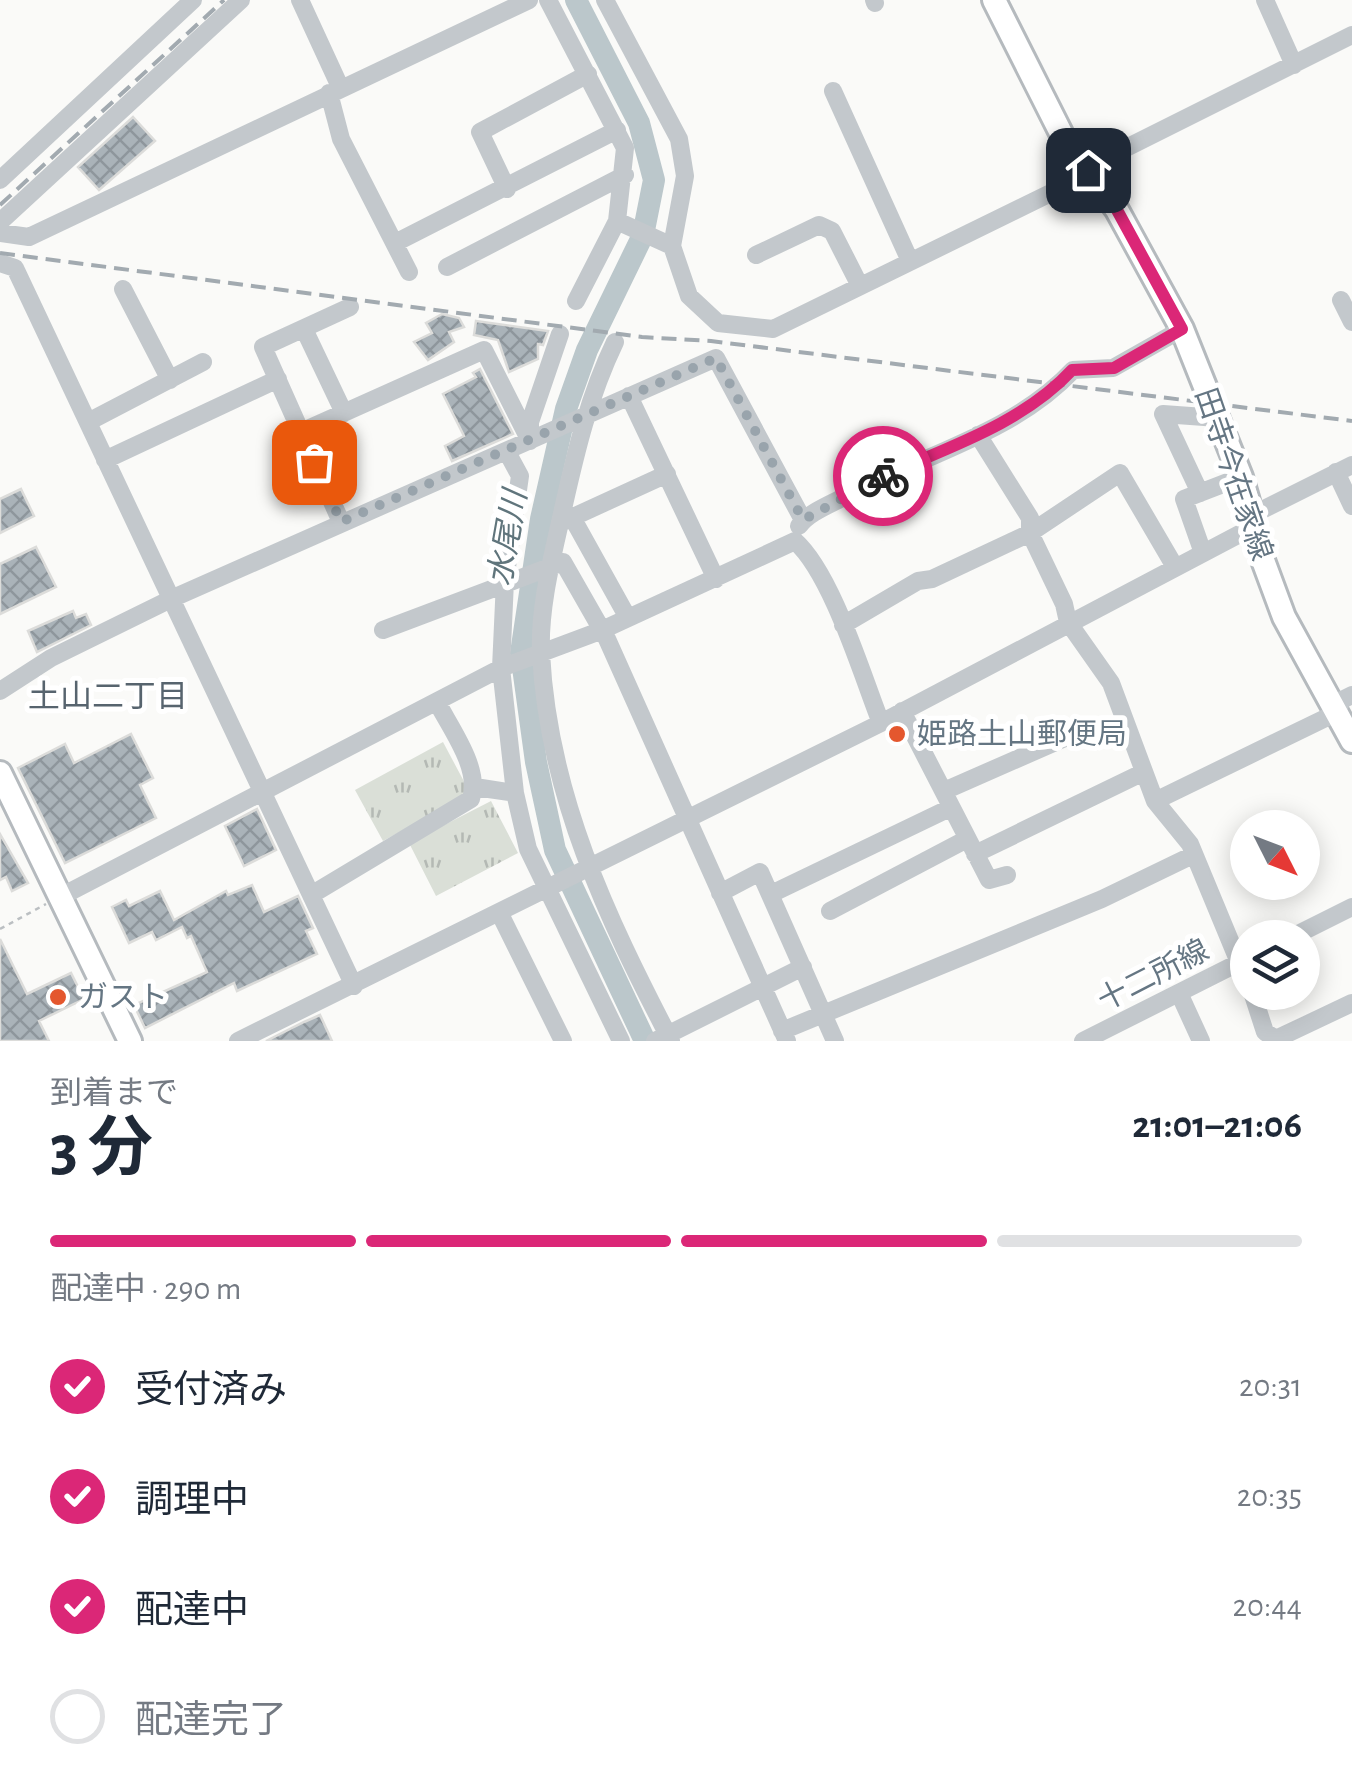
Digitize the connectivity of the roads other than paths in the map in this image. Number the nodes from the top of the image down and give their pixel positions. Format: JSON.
{"nodes":[{"id":1,"x":193,"y":0,"type":"edge"},
{"id":2,"x":241,"y":0,"type":"edge"},
{"id":3,"x":300,"y":0,"type":"edge"},
{"id":4,"x":529,"y":0,"type":"edge"},
{"id":5,"x":548,"y":0,"type":"edge"},
{"id":6,"x":606,"y":0,"type":"edge"},
{"id":7,"x":994,"y":0,"type":"edge"},
{"id":8,"x":1265,"y":0,"type":"edge"},
{"id":9,"x":1352,"y":35,"type":"edge"},
{"id":10,"x":1294,"y":64,"type":"junction"},
{"id":11,"x":588,"y":74,"type":"junction"},
{"id":12,"x":335,"y":91,"type":"junction"},
{"id":13,"x":833,"y":91,"type":"dead end"},
{"id":14,"x":616,"y":130,"type":"junction"},
{"id":15,"x":1088,"y":170,"type":"junction"},
{"id":16,"x":625,"y":176,"type":"junction"},
{"id":17,"x":0,"y":180,"type":"edge"},
{"id":18,"x":507,"y":189,"type":"junction"},
{"id":19,"x":617,"y":221,"type":"junction"},
{"id":20,"x":0,"y":222,"type":"edge"},
{"id":21,"x":0,"y":233,"type":"edge"},
{"id":22,"x":395,"y":243,"type":"junction"},
{"id":23,"x":672,"y":246,"type":"junction"},
{"id":24,"x":756,"y":255,"type":"dead end"},
{"id":25,"x":910,"y":261,"type":"junction"},
{"id":26,"x":0,"y":263,"type":"edge"},
{"id":27,"x":447,"y":267,"type":"dead end"},
{"id":28,"x":408,"y":272,"type":"dead end"},
{"id":29,"x":860,"y":286,"type":"junction"},
{"id":30,"x":123,"y":288,"type":"dead end"},
{"id":31,"x":1341,"y":300,"type":"dead end"},
{"id":32,"x":576,"y":301,"type":"dead end"},
{"id":33,"x":350,"y":307,"type":"dead end"},
{"id":34,"x":1352,"y":322,"type":"edge"},
{"id":35,"x":304,"y":329,"type":"junction"},
{"id":36,"x":1182,"y":329,"type":"junction"},
{"id":37,"x":560,"y":334,"type":"dead end"},
{"id":38,"x":615,"y":342,"type":"dead end"},
{"id":39,"x":203,"y":362,"type":"dead end"},
{"id":40,"x":278,"y":379,"type":"junction"},
{"id":41,"x":170,"y":380,"type":"junction"},
{"id":42,"x":629,"y":396,"type":"junction"},
{"id":43,"x":344,"y":413,"type":"junction"},
{"id":44,"x":584,"y":416,"type":"junction"},
{"id":45,"x":1218,"y":418,"type":"junction"},
{"id":46,"x":88,"y":422,"type":"junction"},
{"id":47,"x":301,"y":432,"type":"junction"},
{"id":48,"x":978,"y":435,"type":"junction"},
{"id":49,"x":530,"y":441,"type":"junction"},
{"id":50,"x":507,"y":452,"type":"junction"},
{"id":51,"x":105,"y":460,"type":"junction"},
{"id":52,"x":1344,"y":469,"type":"edge"},
{"id":53,"x":667,"y":474,"type":"junction"},
{"id":54,"x":1241,"y":478,"type":"junction"},
{"id":55,"x":1200,"y":494,"type":"junction"},
{"id":56,"x":1352,"y":506,"type":"edge"},
{"id":57,"x":803,"y":520,"type":"junction"},
{"id":58,"x":566,"y":521,"type":"junction"},
{"id":59,"x":341,"y":522,"type":"junction"},
{"id":60,"x":1252,"y":522,"type":"junction"},
{"id":61,"x":1030,"y":533,"type":"junction"},
{"id":62,"x":795,"y":541,"type":"junction"},
{"id":63,"x":1202,"y":553,"type":"junction"},
{"id":64,"x":552,"y":564,"type":"junction"},
{"id":65,"x":1175,"y":568,"type":"junction"},
{"id":66,"x":716,"y":579,"type":"junction"},
{"id":67,"x":506,"y":581,"type":"junction"},
{"id":68,"x":170,"y":599,"type":"junction"},
{"id":69,"x":628,"y":618,"type":"junction"},
{"id":70,"x":1068,"y":622,"type":"junction"},
{"id":71,"x":842,"y":625,"type":"junction"},
{"id":72,"x":383,"y":630,"type":"dead end"},
{"id":73,"x":600,"y":631,"type":"junction"},
{"id":74,"x":541,"y":650,"type":"junction"},
{"id":75,"x":501,"y":668,"type":"junction"},
{"id":76,"x":0,"y":691,"type":"edge"},
{"id":77,"x":437,"y":702,"type":"junction"},
{"id":78,"x":1344,"y":704,"type":"edge"},
{"id":79,"x":902,"y":711,"type":"junction"},
{"id":80,"x":881,"y":723,"type":"junction"},
{"id":81,"x":1084,"y":730,"type":"dead end"},
{"id":82,"x":1352,"y":741,"type":"edge"},
{"id":83,"x":1144,"y":772,"type":"junction"},
{"id":84,"x":0,"y":773,"type":"edge"},
{"id":85,"x":476,"y":787,"type":"junction"},
{"id":86,"x":262,"y":792,"type":"junction"},
{"id":87,"x":515,"y":793,"type":"junction"},
{"id":88,"x":947,"y":799,"type":"junction"},
{"id":89,"x":1155,"y":801,"type":"junction"},
{"id":90,"x":688,"y":820,"type":"junction"},
{"id":91,"x":971,"y":846,"type":"junction"},
{"id":92,"x":1193,"y":856,"type":"junction"},
{"id":93,"x":588,"y":868,"type":"junction"},
{"id":94,"x":1007,"y":875,"type":"dead end"},
{"id":95,"x":548,"y":888,"type":"junction"},
{"id":96,"x":720,"y":893,"type":"junction"},
{"id":97,"x":771,"y":894,"type":"junction"},
{"id":98,"x":311,"y":895,"type":"junction"},
{"id":99,"x":60,"y":897,"type":"junction"},
{"id":100,"x":1352,"y":907,"type":"edge"},
{"id":101,"x":830,"y":911,"type":"dead end"},
{"id":102,"x":500,"y":914,"type":"junction"},
{"id":103,"x":1320,"y":923,"type":"edge"},
{"id":104,"x":1230,"y":935,"type":"edge"},
{"id":105,"x":803,"y":967,"type":"junction"},
{"id":106,"x":1230,"y":967,"type":"edge"},
{"id":107,"x":354,"y":986,"type":"junction"},
{"id":108,"x":760,"y":987,"type":"junction"},
{"id":109,"x":1179,"y":994,"type":"junction"},
{"id":110,"x":1352,"y":1003,"type":"edge"},
{"id":111,"x":1258,"y":1010,"type":"edge"},
{"id":112,"x":824,"y":1014,"type":"junction"},
{"id":113,"x":785,"y":1036,"type":"edge"},
{"id":114,"x":664,"y":1039,"type":"edge"},
{"id":115,"x":130,"y":1041,"type":"edge"},
{"id":116,"x":238,"y":1041,"type":"edge"},
{"id":117,"x":564,"y":1041,"type":"edge"},
{"id":118,"x":621,"y":1041,"type":"edge"},
{"id":119,"x":834,"y":1041,"type":"edge"},
{"id":120,"x":1082,"y":1041,"type":"edge"},
{"id":121,"x":1202,"y":1041,"type":"edge"}],
"edges":[{"from":1,"to":17,"type":"street"},
{"from":2,"to":20,"type":"street"},
{"from":3,"to":12,"type":"street"},
{"from":4,"to":12,"type":"street"},
{"from":5,"to":11,"type":"street"},
{"from":6,"to":23,"type":"street"},
{"from":7,"to":15,"type":"main road","name":"田寺今在家線"},
{"from":8,"to":10,"type":"street"},
{"from":9,"to":10,"type":"street"},
{"from":10,"to":15,"type":"street"},
{"from":11,"to":14,"type":"street"},
{"from":11,"to":18,"type":"street"},
{"from":12,"to":21,"type":"street"},
{"from":12,"to":22,"type":"street"},
{"from":13,"to":25,"type":"street"},
{"from":14,"to":16,"type":"street"},
{"from":14,"to":18,"type":"street"},
{"from":15,"to":25,"type":"street"},
{"from":15,"to":36,"type":"main road","name":"田寺今在家線"},
{"from":16,"to":19,"type":"street"},
{"from":16,"to":27,"type":"street"},
{"from":18,"to":22,"type":"street"},
{"from":19,"to":23,"type":"street"},
{"from":19,"to":32,"type":"street"},
{"from":22,"to":28,"type":"street"},
{"from":23,"to":29,"type":"street"},
{"from":24,"to":29,"type":"street"},
{"from":25,"to":29,"type":"street"},
{"from":26,"to":46,"type":"street"},
{"from":30,"to":41,"type":"street"},
{"from":31,"to":34,"type":"street"},
{"from":33,"to":35,"type":"street"},
{"from":35,"to":40,"type":"street"},
{"from":35,"to":43,"type":"street"},
{"from":36,"to":45,"type":"main road","name":"田寺今在家線"},
{"from":36,"to":48,"type":"street"},
{"from":37,"to":49,"type":"street"},
{"from":38,"to":44,"type":"street"},
{"from":39,"to":41,"type":"street"},
{"from":40,"to":47,"type":"street"},
{"from":40,"to":51,"type":"street"},
{"from":41,"to":46,"type":"street"},
{"from":42,"to":44,"type":"street"},
{"from":42,"to":53,"type":"street"},
{"from":42,"to":57,"type":"street"},
{"from":43,"to":47,"type":"street"},
{"from":43,"to":49,"type":"street"},
{"from":44,"to":49,"type":"street"},
{"from":44,"to":58,"type":"street"},
{"from":45,"to":54,"type":"main road","name":"田寺今在家線"},
{"from":45,"to":55,"type":"street"},
{"from":46,"to":51,"type":"street"},
{"from":47,"to":59,"type":"street"},
{"from":48,"to":57,"type":"street"},
{"from":48,"to":61,"type":"street"},
{"from":49,"to":50,"type":"street"},
{"from":50,"to":59,"type":"street"},
{"from":50,"to":67,"type":"street"},
{"from":51,"to":68,"type":"street"},
{"from":52,"to":56,"type":"street"},
{"from":52,"to":60,"type":"street"},
{"from":53,"to":58,"type":"street"},
{"from":53,"to":66,"type":"street"},
{"from":54,"to":55,"type":"street"},
{"from":54,"to":60,"type":"main road","name":"田寺今在家線"},
{"from":55,"to":63,"type":"street"},
{"from":57,"to":62,"type":"street"},
{"from":58,"to":64,"type":"street"},
{"from":58,"to":69,"type":"street"},
{"from":59,"to":68,"type":"street"},
{"from":60,"to":63,"type":"street"},
{"from":60,"to":78,"type":"main road","name":"田寺今在家線"},
{"from":61,"to":65,"type":"street"},
{"from":61,"to":70,"type":"street"},
{"from":61,"to":71,"type":"street"},
{"from":62,"to":66,"type":"street"},
{"from":62,"to":71,"type":"street"},
{"from":63,"to":65,"type":"street"},
{"from":64,"to":67,"type":"street"},
{"from":64,"to":73,"type":"street"},
{"from":64,"to":74,"type":"street"},
{"from":65,"to":70,"type":"street"},
{"from":66,"to":69,"type":"street"},
{"from":67,"to":72,"type":"street"},
{"from":67,"to":75,"type":"street"},
{"from":68,"to":76,"type":"street"},
{"from":68,"to":86,"type":"street"},
{"from":69,"to":73,"type":"street"},
{"from":70,"to":79,"type":"street"},
{"from":70,"to":83,"type":"street"},
{"from":71,"to":80,"type":"street"},
{"from":73,"to":74,"type":"street"},
{"from":73,"to":90,"type":"street"},
{"from":74,"to":75,"type":"street"},
{"from":74,"to":93,"type":"street"},
{"from":75,"to":77,"type":"street"},
{"from":75,"to":87,"type":"street"},
{"from":77,"to":85,"type":"street"},
{"from":77,"to":86,"type":"street"},
{"from":78,"to":82,"type":"main road","name":"田寺今在家線"},
{"from":78,"to":89,"type":"street"},
{"from":79,"to":80,"type":"street"},
{"from":79,"to":88,"type":"street"},
{"from":80,"to":90,"type":"street"},
{"from":81,"to":88,"type":"street"},
{"from":83,"to":89,"type":"street"},
{"from":83,"to":91,"type":"street"},
{"from":84,"to":99,"type":"main road"},
{"from":85,"to":87,"type":"street"},
{"from":85,"to":98,"type":"street"},
{"from":86,"to":98,"type":"street"},
{"from":86,"to":99,"type":"street"},
{"from":87,"to":95,"type":"street"},
{"from":88,"to":91,"type":"street"},
{"from":88,"to":97,"type":"street"},
{"from":89,"to":92,"type":"street"},
{"from":90,"to":93,"type":"street"},
{"from":90,"to":96,"type":"street"},
{"from":91,"to":94,"type":"street"},
{"from":91,"to":101,"type":"street"},
{"from":92,"to":104,"type":"street"},
{"from":92,"to":112,"type":"street"},
{"from":93,"to":95,"type":"street"},
{"from":93,"to":114,"type":"street"},
{"from":95,"to":102,"type":"street"},
{"from":95,"to":118,"type":"street"},
{"from":96,"to":97,"type":"street"},
{"from":96,"to":108,"type":"street"},
{"from":97,"to":105,"type":"street"},
{"from":98,"to":107,"type":"street"},
{"from":99,"to":115,"type":"main road"},
{"from":100,"to":103,"type":"street"},
{"from":102,"to":107,"type":"street"},
{"from":102,"to":117,"type":"street"},
{"from":105,"to":108,"type":"street"},
{"from":105,"to":112,"type":"street"},
{"from":106,"to":109,"type":"street","name":"十二所線"},
{"from":107,"to":116,"type":"street"},
{"from":108,"to":113,"type":"street"},
{"from":108,"to":114,"type":"street"},
{"from":109,"to":120,"type":"street","name":"十二所線"},
{"from":109,"to":121,"type":"street"},
{"from":110,"to":111,"type":"street"},
{"from":112,"to":113,"type":"street"},
{"from":112,"to":119,"type":"street"}]}
